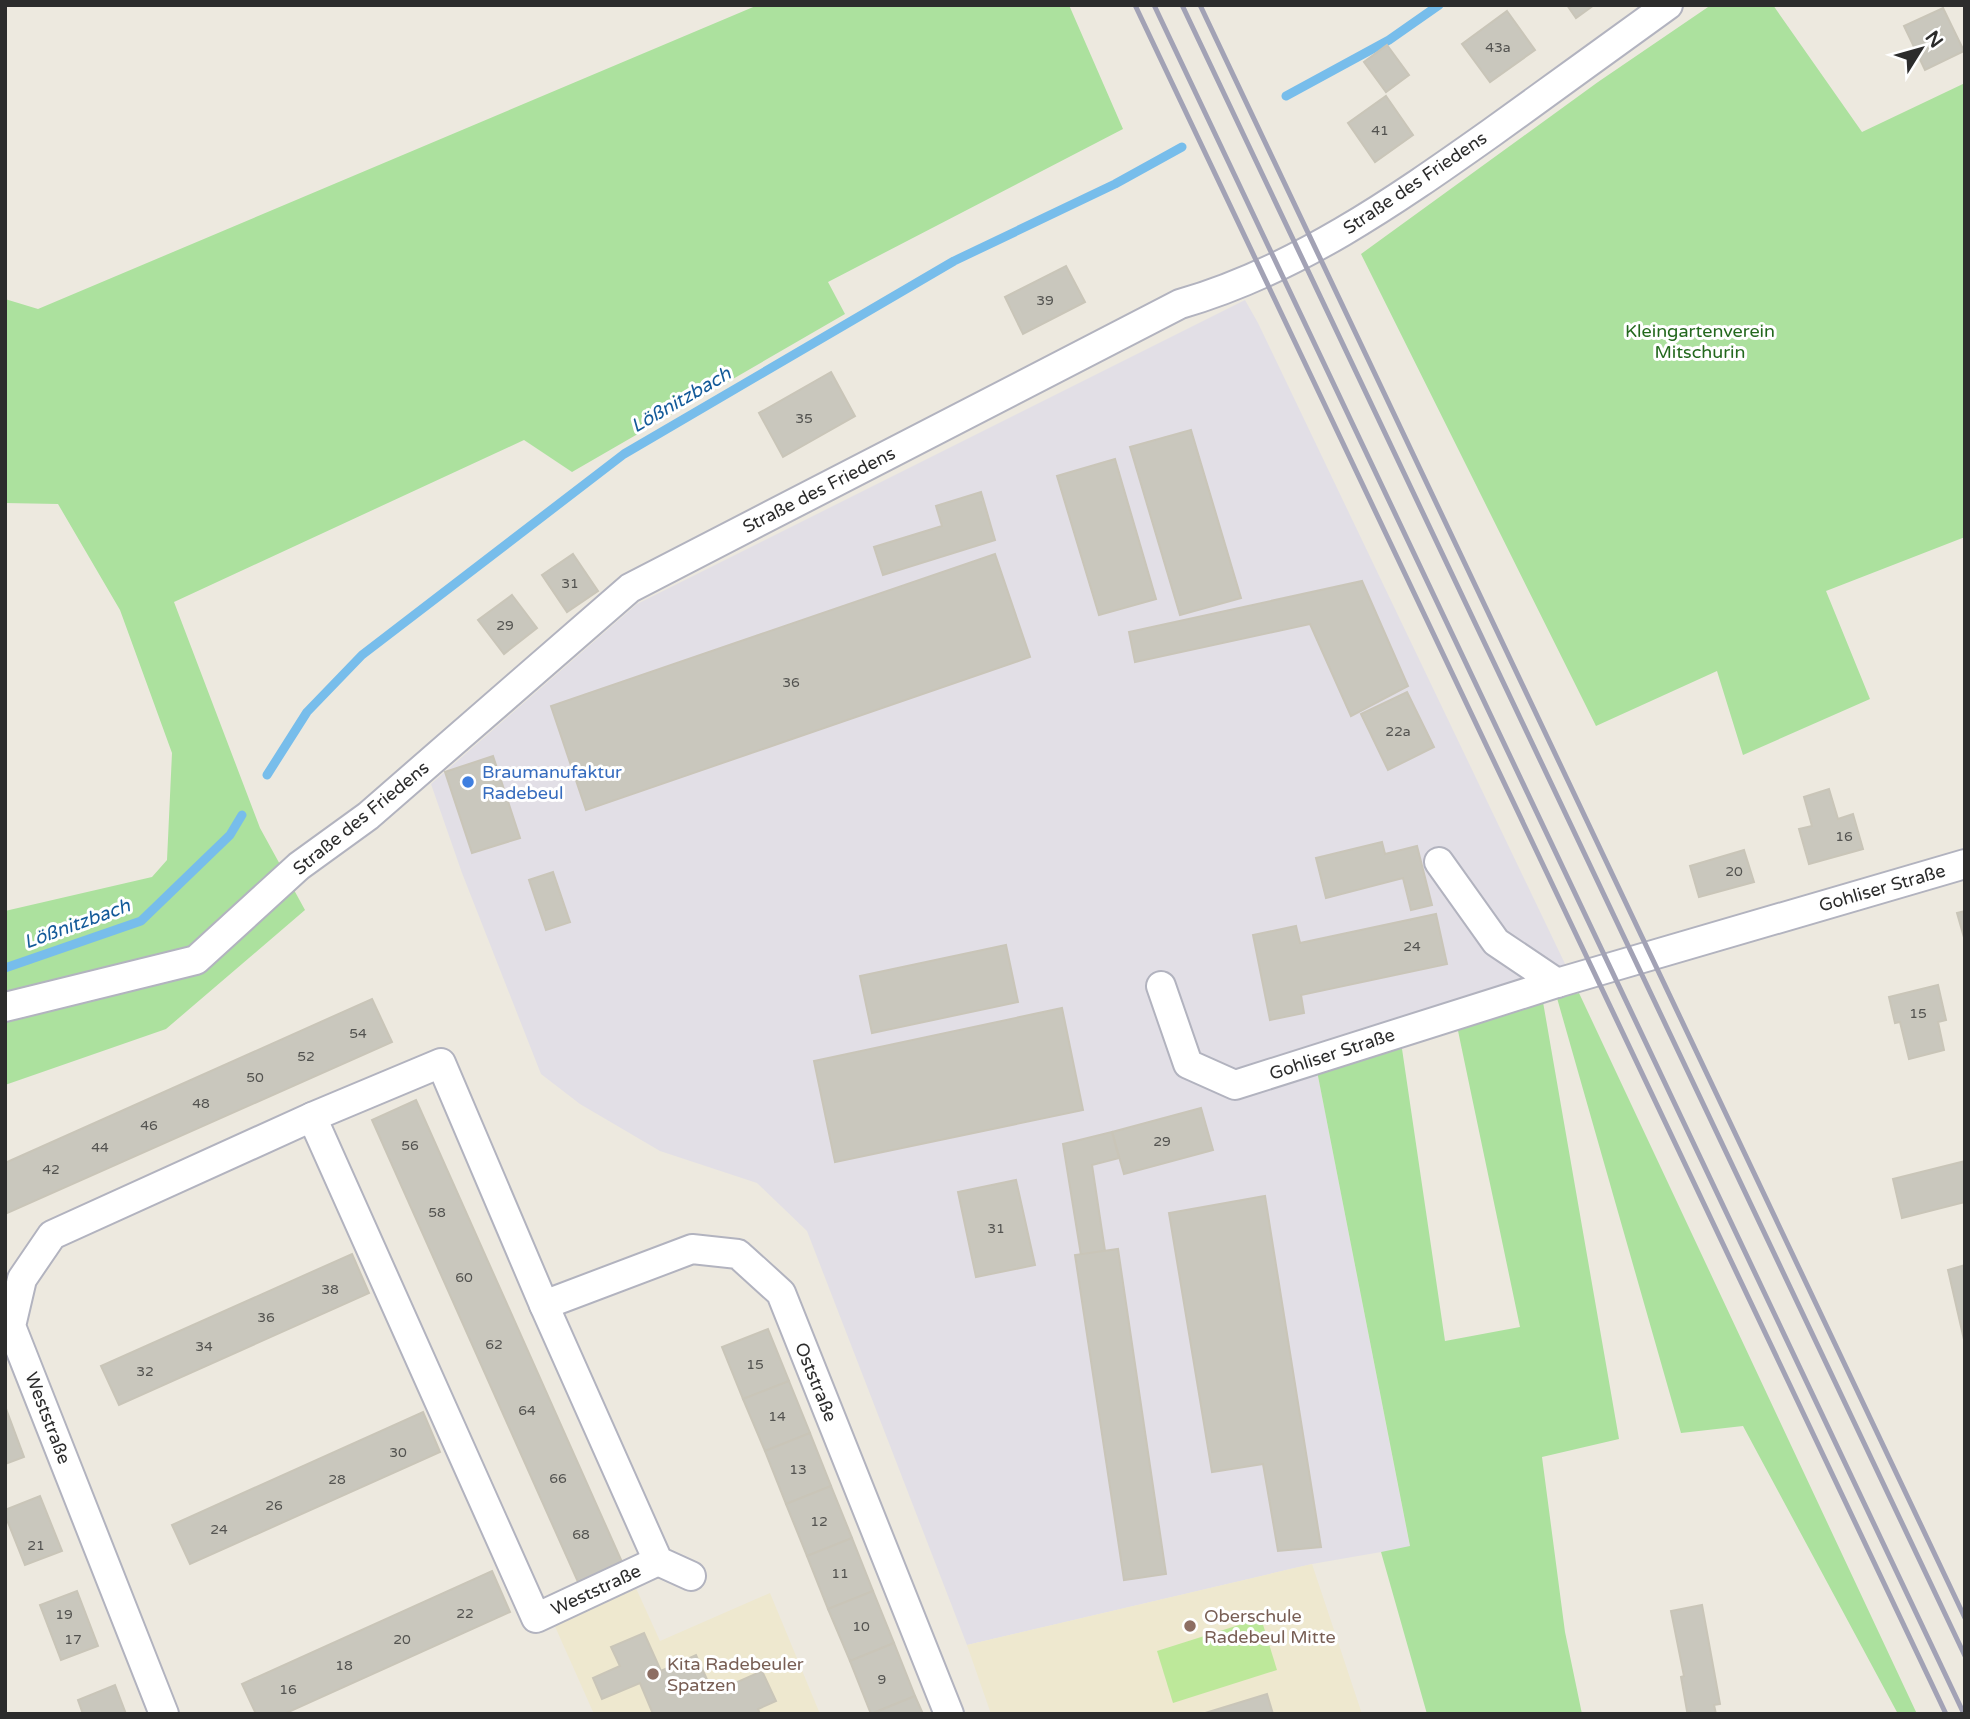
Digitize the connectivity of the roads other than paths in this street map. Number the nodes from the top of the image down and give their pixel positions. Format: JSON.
{"nodes":[{"id":1,"x":1668,"y":5,"type":"edge"},
{"id":2,"x":1439,"y":862,"type":"dead end"},
{"id":3,"x":1965,"y":864,"type":"edge"},
{"id":4,"x":1557,"y":983,"type":"junction"},
{"id":5,"x":1161,"y":986,"type":"dead end"},
{"id":6,"x":5,"y":1007,"type":"edge"},
{"id":7,"x":312,"y":1117,"type":"junction"},
{"id":8,"x":544,"y":1305,"type":"junction"},
{"id":9,"x":658,"y":1561,"type":"junction"},
{"id":10,"x":691,"y":1576,"type":"dead end"},
{"id":11,"x":164,"y":1714,"type":"edge"},
{"id":12,"x":949,"y":1714,"type":"edge"}],
"edges":[{"from":1,"to":6,"type":"street","name":"Straße des Friedens"},
{"from":2,"to":4,"type":"street"},
{"from":3,"to":4,"type":"street","name":"Gohliser Straße"},
{"from":4,"to":5,"type":"street","name":"Gohliser Straße"},
{"from":7,"to":8,"type":"street","name":"Weststraße"},
{"from":7,"to":9,"type":"street","name":"Weststraße"},
{"from":7,"to":11,"type":"street","name":"Weststraße"},
{"from":8,"to":9,"type":"street","name":"Weststraße"},
{"from":8,"to":12,"type":"street","name":"Oststraße"},
{"from":9,"to":10,"type":"street","name":"Weststraße"}]}
